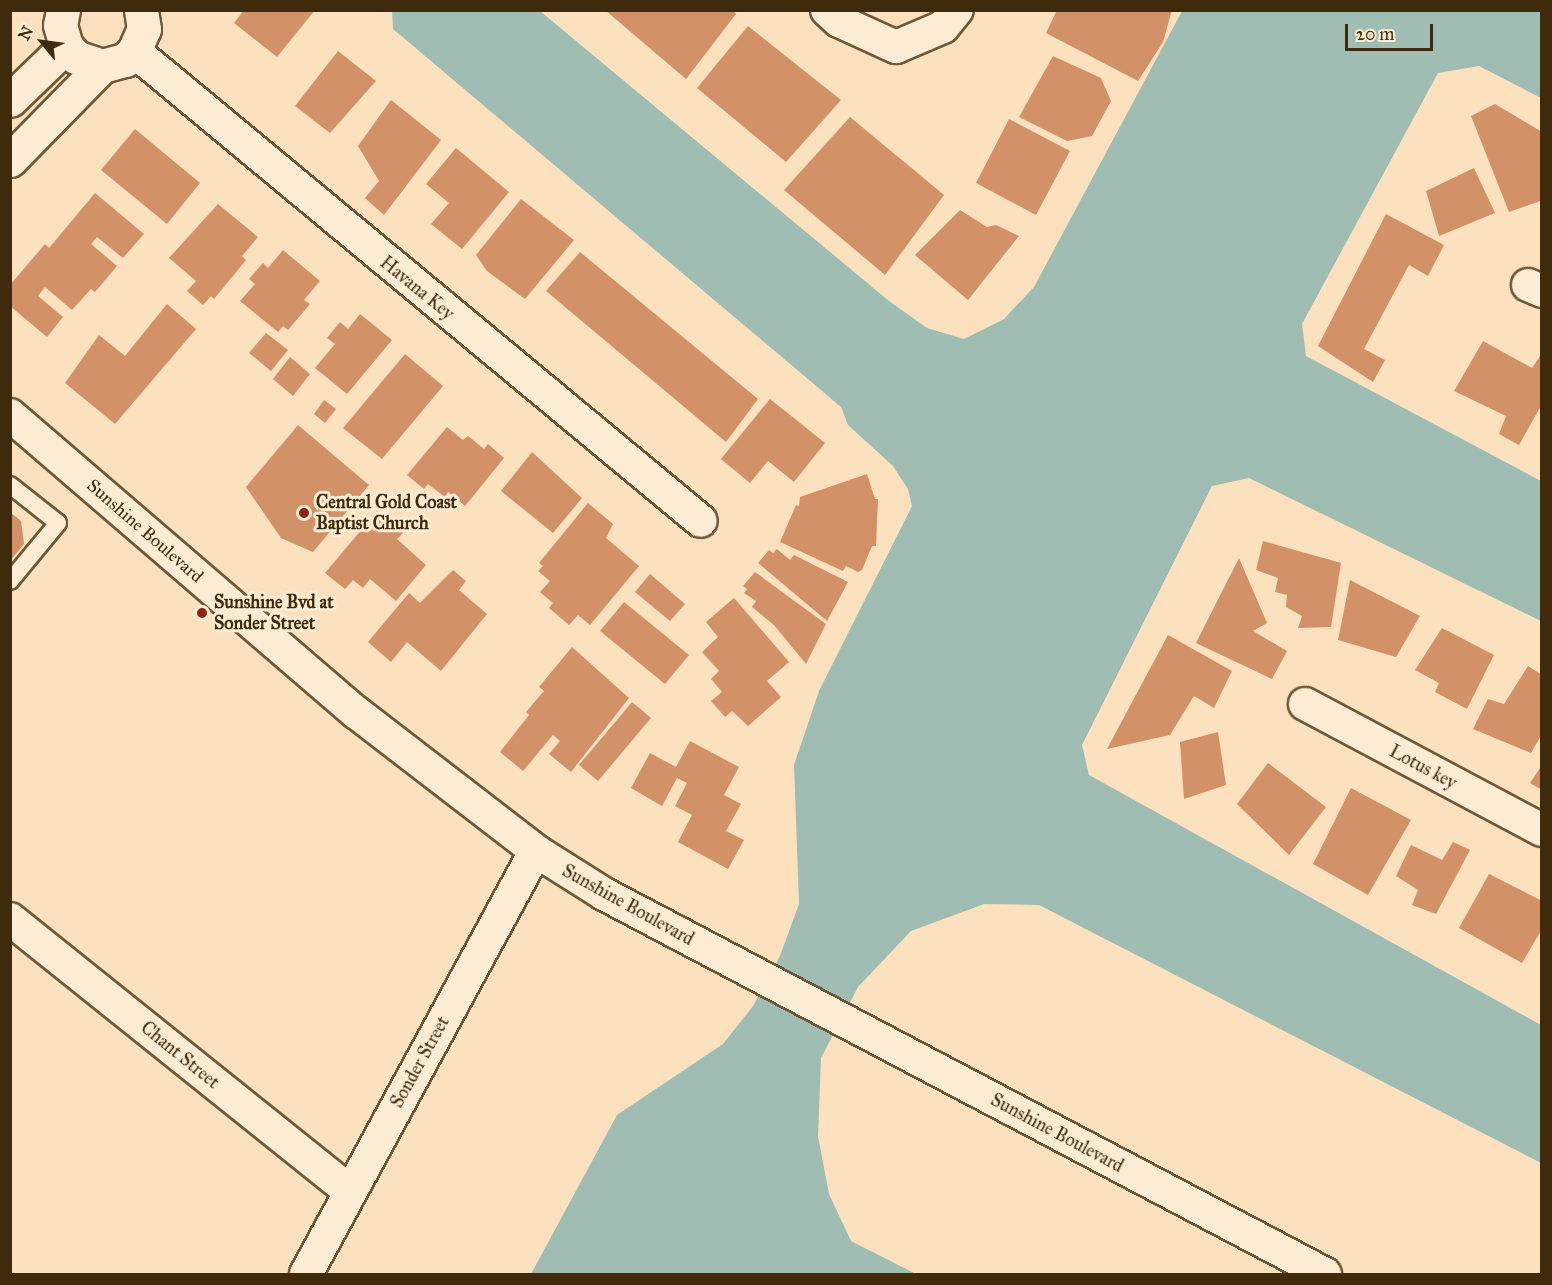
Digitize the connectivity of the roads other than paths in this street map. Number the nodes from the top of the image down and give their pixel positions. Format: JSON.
{"nodes":[{"id":1,"x":63,"y":10,"type":"edge"},
{"id":2,"x":141,"y":10,"type":"edge"},
{"id":3,"x":827,"y":10,"type":"edge"},
{"id":4,"x":957,"y":10,"type":"edge"},
{"id":5,"x":66,"y":46,"type":"junction"},
{"id":6,"x":134,"y":51,"type":"junction"},
{"id":7,"x":102,"y":66,"type":"junction"},
{"id":8,"x":10,"y":100,"type":"edge"},
{"id":9,"x":10,"y":160,"type":"edge"},
{"id":10,"x":10,"y":415,"type":"edge"},
{"id":11,"x":10,"y":485,"type":"edge"},
{"id":12,"x":701,"y":521,"type":"dead end"},
{"id":13,"x":10,"y":581,"type":"edge"},
{"id":14,"x":1305,"y":704,"type":"dead end"},
{"id":15,"x":1542,"y":830,"type":"edge"},
{"id":16,"x":536,"y":851,"type":"junction"},
{"id":17,"x":10,"y":919,"type":"edge"},
{"id":18,"x":350,"y":1191,"type":"junction"},
{"id":19,"x":306,"y":1275,"type":"edge"},
{"id":20,"x":1325,"y":1275,"type":"edge"}],
"edges":[{"from":1,"to":5,"type":"street"},
{"from":2,"to":6,"type":"street"},
{"from":3,"to":4,"type":"street"},
{"from":5,"to":7,"type":"street"},
{"from":5,"to":8,"type":"street"},
{"from":6,"to":7,"type":"street"},
{"from":6,"to":12,"type":"street","name":"Havana Key"},
{"from":7,"to":9,"type":"street"},
{"from":10,"to":16,"type":"street","name":"Sunshine Boulevard"},
{"from":11,"to":13,"type":"lane"},
{"from":14,"to":15,"type":"street","name":"Lotus key"},
{"from":16,"to":18,"type":"street","name":"Sonder Street"},
{"from":16,"to":20,"type":"street","name":"Sunshine Boulevard"},
{"from":17,"to":18,"type":"street","name":"Chant Street"},
{"from":18,"to":19,"type":"street","name":"Sonder Street"}]}
